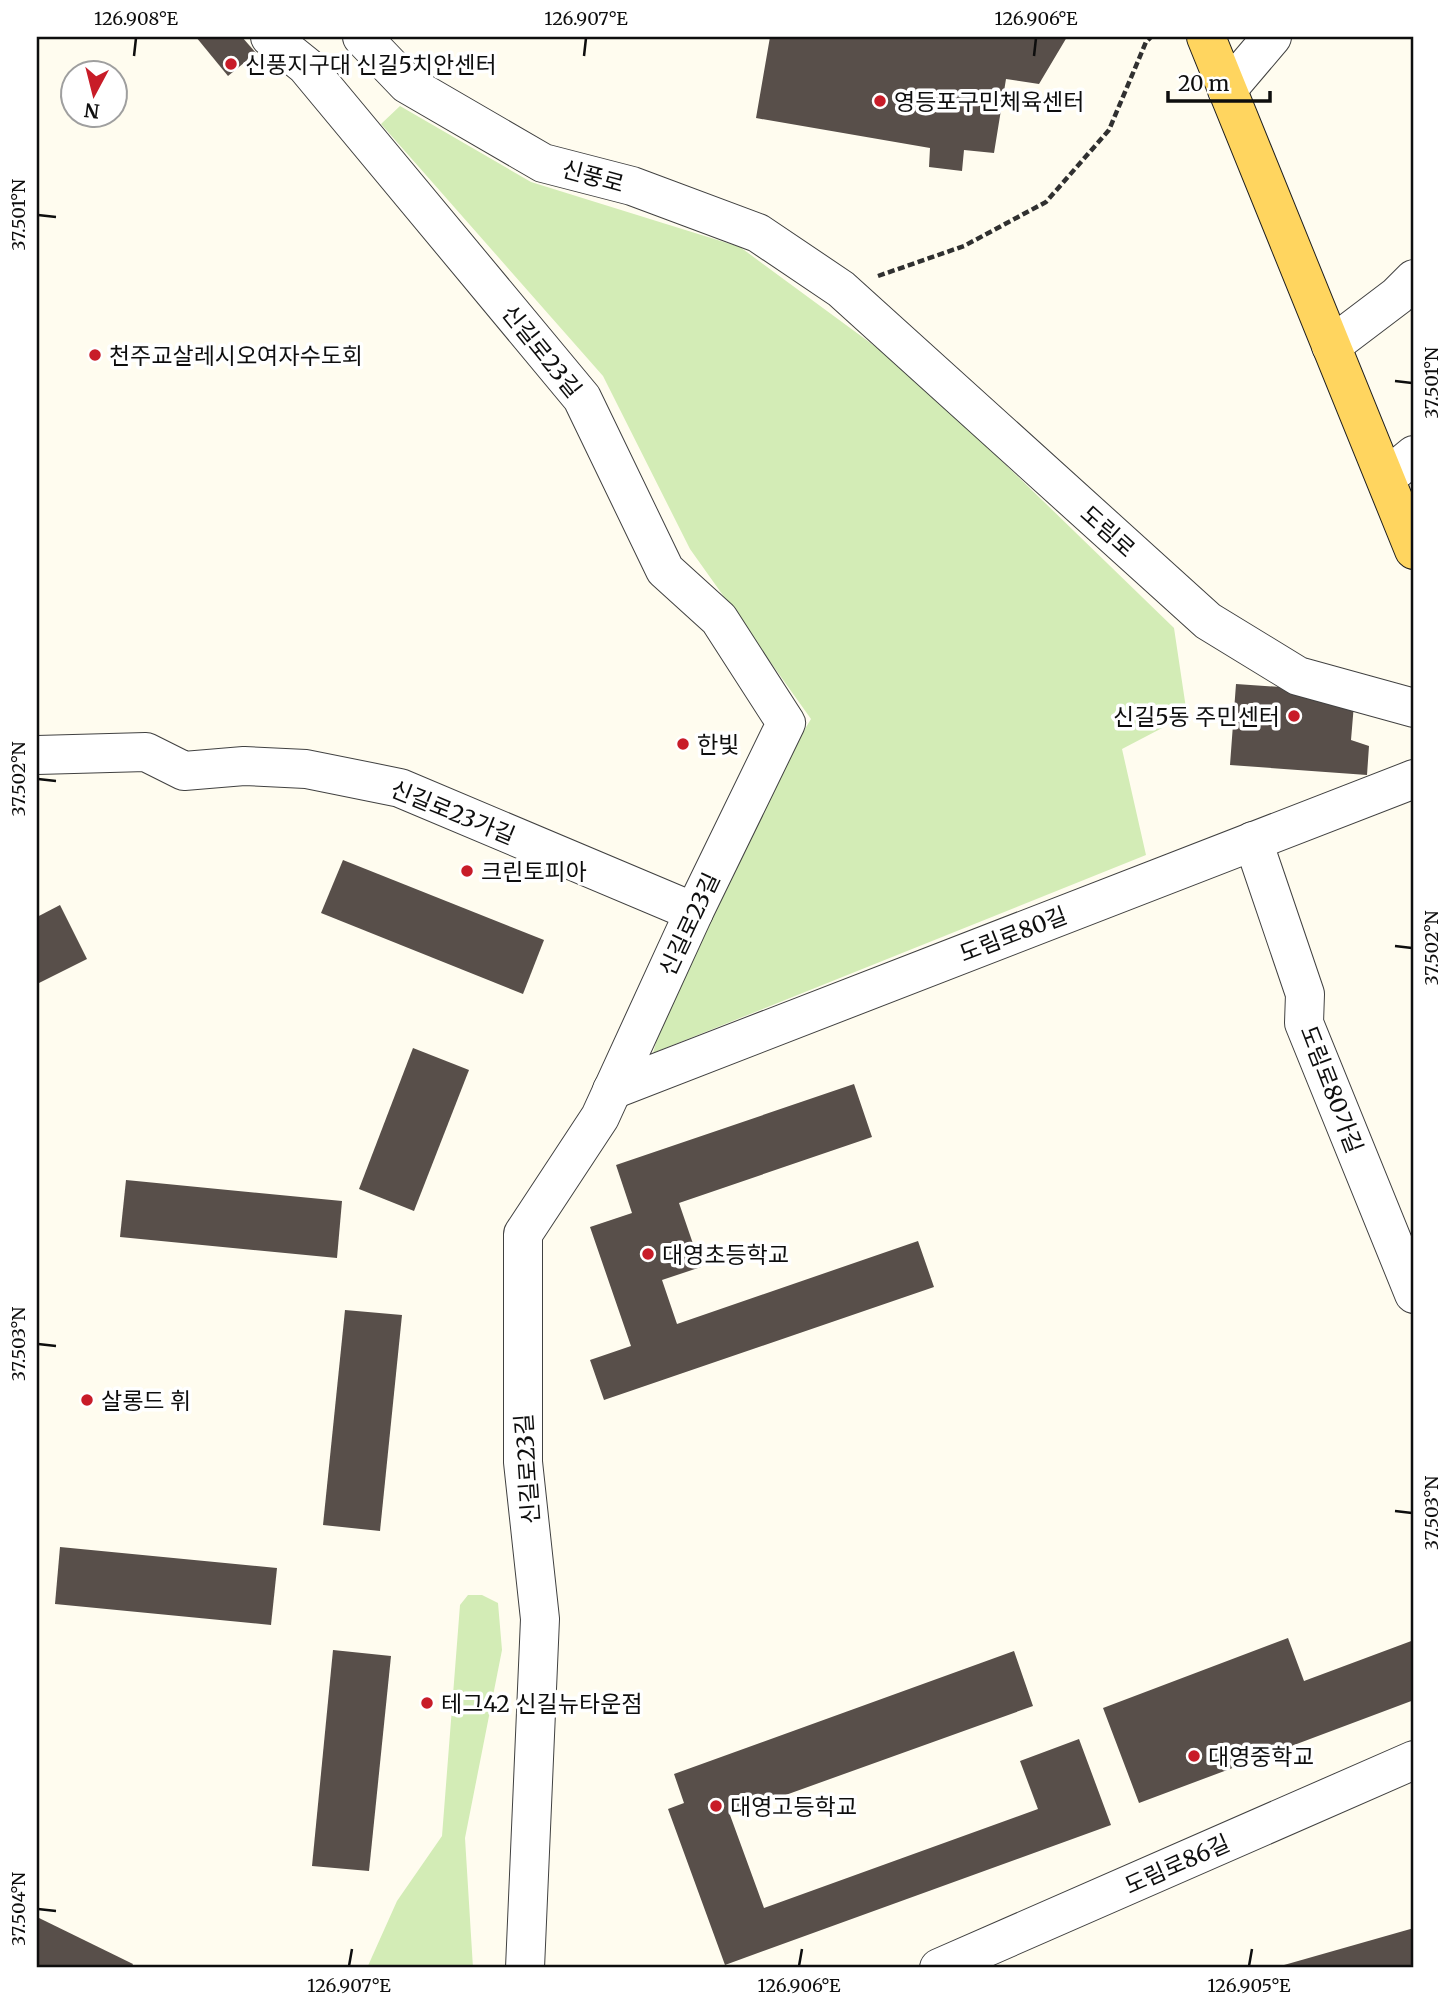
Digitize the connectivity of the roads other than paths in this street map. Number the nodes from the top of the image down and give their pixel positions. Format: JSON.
{"nodes":[{"id":1,"x":270,"y":37,"type":"edge"},
{"id":2,"x":362,"y":37,"type":"edge"},
{"id":3,"x":1206,"y":37,"type":"edge"},
{"id":4,"x":1272,"y":37,"type":"edge"},
{"id":5,"x":1227,"y":90,"type":"junction"},
{"id":6,"x":1414,"y":279,"type":"edge"},
{"id":7,"x":841,"y":289,"type":"joint"},
{"id":8,"x":1331,"y":346,"type":"junction"},
{"id":9,"x":1400,"y":466,"type":"edge"},
{"id":10,"x":1411,"y":533,"type":"edge"},
{"id":11,"x":1414,"y":708,"type":"edge"},
{"id":12,"x":37,"y":755,"type":"edge"},
{"id":13,"x":1414,"y":779,"type":"edge"},
{"id":14,"x":1254,"y":841,"type":"junction"},
{"id":15,"x":694,"y":912,"type":"junction"},
{"id":16,"x":612,"y":1090,"type":"junction"},
{"id":17,"x":1414,"y":1294,"type":"edge"},
{"id":18,"x":1414,"y":1760,"type":"edge"},
{"id":19,"x":525,"y":1968,"type":"edge"},
{"id":20,"x":939,"y":1968,"type":"edge"}],
"edges":[{"from":1,"to":15,"type":"street","name":"신길로23길"},
{"from":2,"to":7,"type":"street","name":"신풍로"},
{"from":3,"to":5,"type":"main road"},
{"from":4,"to":5,"type":"street"},
{"from":5,"to":8,"type":"main road"},
{"from":6,"to":8,"type":"street"},
{"from":7,"to":11,"type":"street","name":"도림로"},
{"from":8,"to":9,"type":"main road"},
{"from":9,"to":10,"type":"main road"},
{"from":12,"to":15,"type":"street","name":"신길로23가길"},
{"from":13,"to":14,"type":"street","name":"도림로80길"},
{"from":14,"to":16,"type":"street","name":"도림로80길"},
{"from":14,"to":17,"type":"street","name":"도림로80가길"},
{"from":15,"to":16,"type":"street","name":"신길로23길"},
{"from":16,"to":19,"type":"street","name":"신길로23길"},
{"from":18,"to":20,"type":"street","name":"도림로86길"}]}
